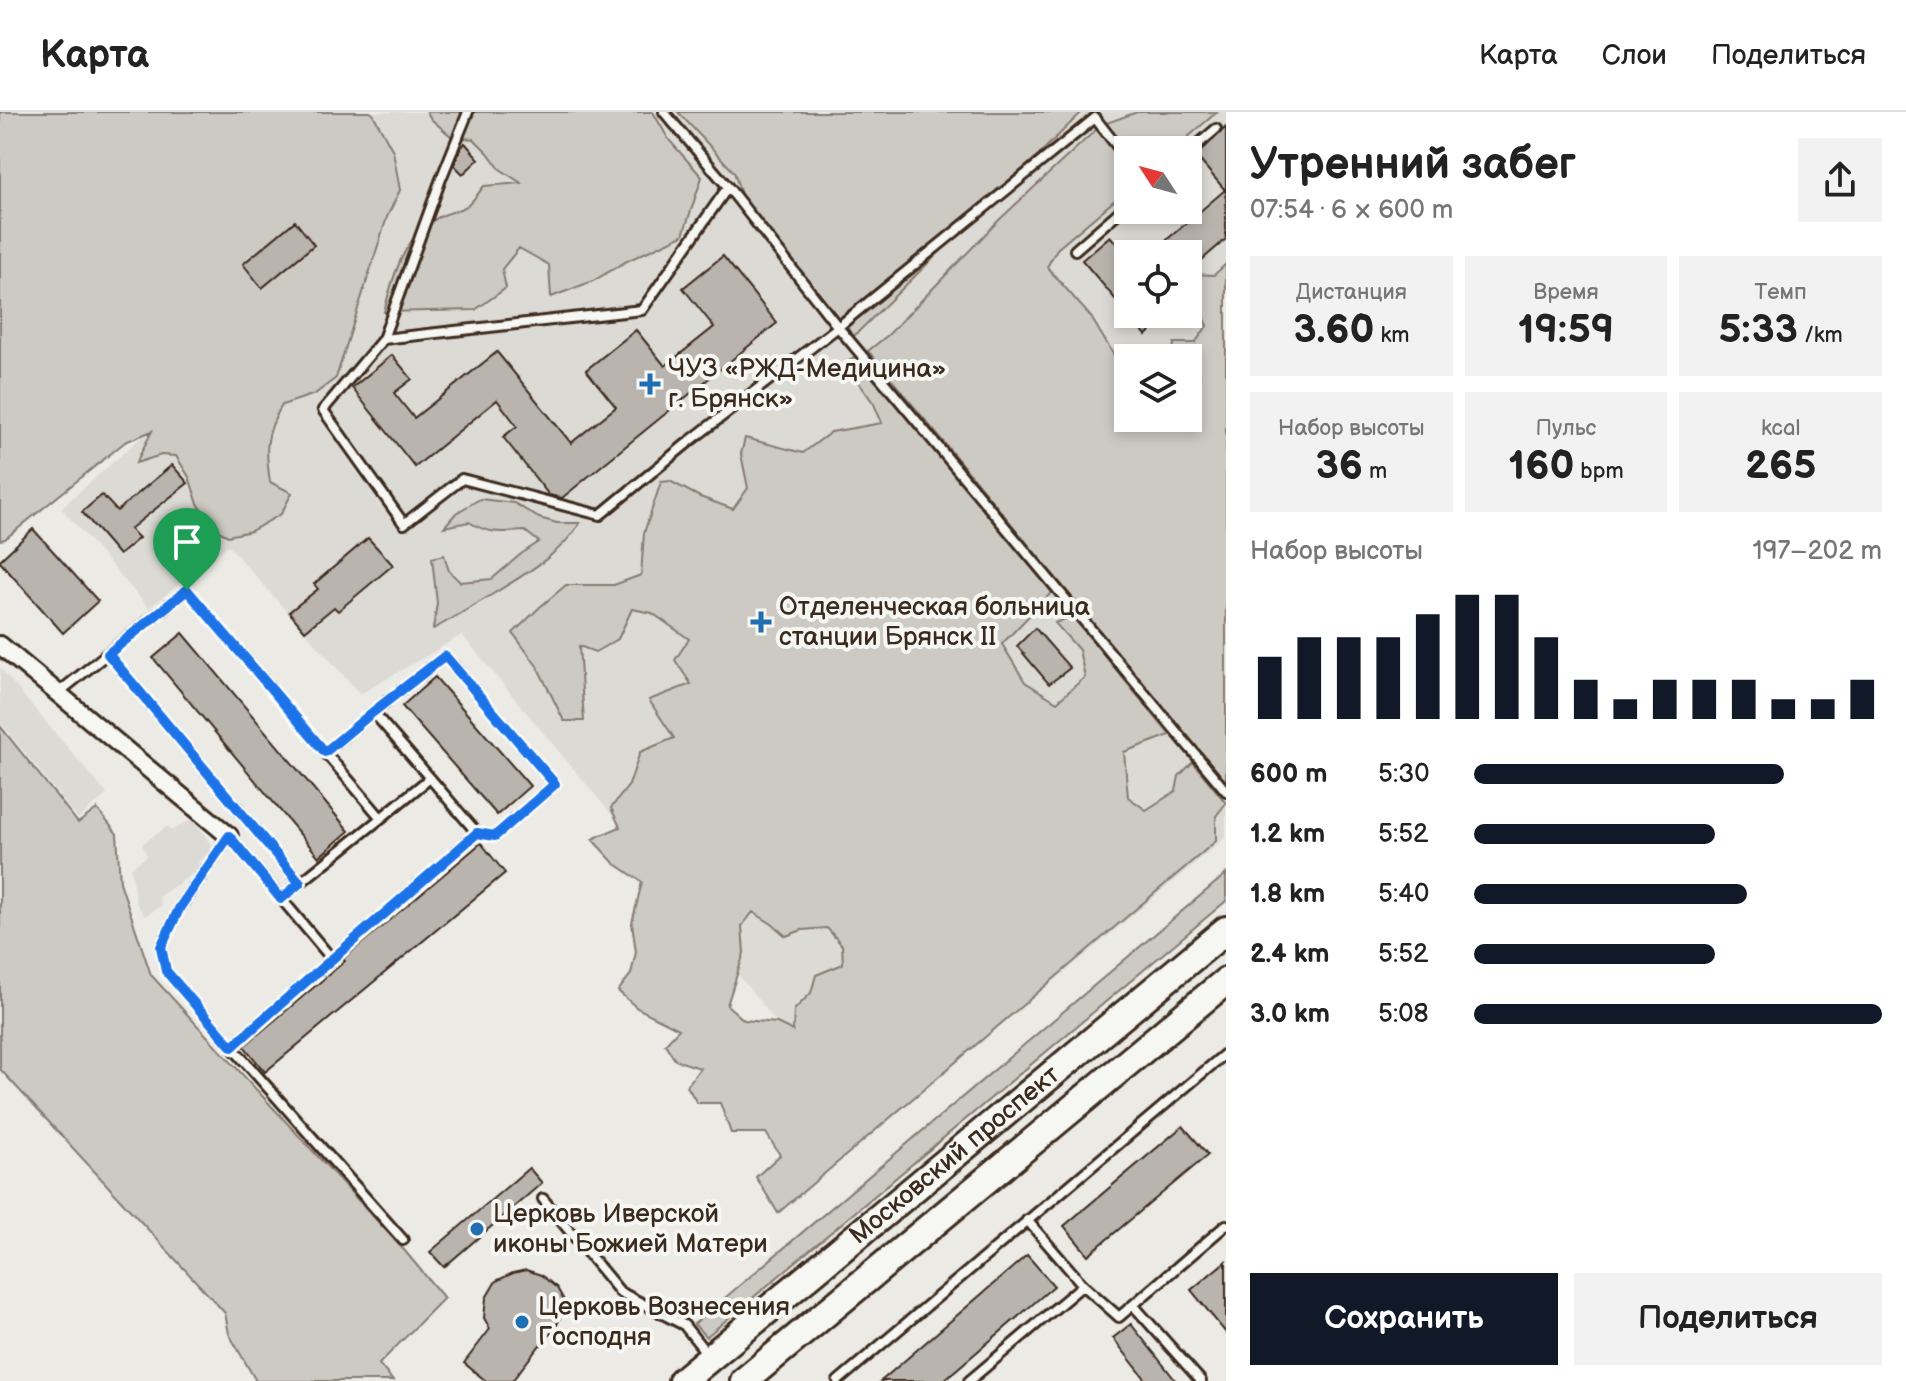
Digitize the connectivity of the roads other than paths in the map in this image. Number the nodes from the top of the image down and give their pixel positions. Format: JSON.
{"nodes":[{"id":1,"x":468,"y":112,"type":"edge"},
{"id":2,"x":664,"y":112,"type":"edge"},
{"id":3,"x":1216,"y":129,"type":"dead end"},
{"id":4,"x":1202,"y":141,"type":"edge"},
{"id":5,"x":1114,"y":142,"type":"edge"},
{"id":6,"x":728,"y":187,"type":"junction"},
{"id":7,"x":1114,"y":216,"type":"edge"},
{"id":8,"x":1075,"y":250,"type":"dead end"},
{"id":9,"x":838,"y":327,"type":"junction"},
{"id":10,"x":383,"y":339,"type":"junction"},
{"id":11,"x":0,"y":645,"type":"edge"},
{"id":12,"x":108,"y":654,"type":"junction"},
{"id":13,"x":57,"y":693,"type":"junction"},
{"id":14,"x":373,"y":712,"type":"junction"},
{"id":15,"x":325,"y":752,"type":"junction"},
{"id":16,"x":430,"y":778,"type":"junction"},
{"id":17,"x":1226,"y":791,"type":"edge"},
{"id":18,"x":381,"y":818,"type":"junction"},
{"id":19,"x":477,"y":833,"type":"junction"},
{"id":20,"x":229,"y":836,"type":"junction"},
{"id":21,"x":300,"y":883,"type":"junction"},
{"id":22,"x":281,"y":899,"type":"junction"},
{"id":23,"x":1226,"y":930,"type":"edge"},
{"id":24,"x":331,"y":958,"type":"junction"},
{"id":25,"x":1226,"y":981,"type":"edge"},
{"id":26,"x":232,"y":1047,"type":"junction"},
{"id":27,"x":1226,"y":1053,"type":"edge"},
{"id":28,"x":543,"y":1199,"type":"dead end"},
{"id":29,"x":1027,"y":1220,"type":"junction"},
{"id":30,"x":1226,"y":1225,"type":"edge"},
{"id":31,"x":403,"y":1240,"type":"dead end"},
{"id":32,"x":1083,"y":1285,"type":"junction"},
{"id":33,"x":1133,"y":1305,"type":"junction"},
{"id":34,"x":710,"y":1357,"type":"junction"},
{"id":35,"x":850,"y":1378,"type":"edge"},
{"id":36,"x":682,"y":1381,"type":"edge"},
{"id":37,"x":744,"y":1381,"type":"edge"},
{"id":38,"x":838,"y":1381,"type":"edge"},
{"id":39,"x":969,"y":1381,"type":"edge"},
{"id":40,"x":1201,"y":1381,"type":"edge"}],
"edges":[{"from":1,"to":10,"type":"lane"},
{"from":2,"to":6,"type":"lane"},
{"from":3,"to":4,"type":"lane"},
{"from":5,"to":9,"type":"lane"},
{"from":6,"to":9,"type":"lane"},
{"from":6,"to":10,"type":"lane"},
{"from":7,"to":8,"type":"lane"},
{"from":9,"to":10,"type":"lane"},
{"from":9,"to":17,"type":"lane"},
{"from":11,"to":13,"type":"street"},
{"from":12,"to":13,"type":"lane"},
{"from":12,"to":15,"type":"lane"},
{"from":12,"to":21,"type":"lane"},
{"from":13,"to":20,"type":"street"},
{"from":14,"to":15,"type":"lane"},
{"from":14,"to":16,"type":"lane"},
{"from":14,"to":19,"type":"lane"},
{"from":15,"to":18,"type":"lane"},
{"from":16,"to":18,"type":"lane"},
{"from":16,"to":19,"type":"lane"},
{"from":18,"to":21,"type":"lane"},
{"from":19,"to":24,"type":"lane"},
{"from":20,"to":22,"type":"lane"},
{"from":20,"to":26,"type":"lane"},
{"from":21,"to":22,"type":"lane"},
{"from":22,"to":24,"type":"lane"},
{"from":23,"to":34,"type":"main road","name":"Московский проспект"},
{"from":24,"to":26,"type":"lane"},
{"from":25,"to":37,"type":"main road","name":"Московский проспект"},
{"from":26,"to":31,"type":"lane"},
{"from":27,"to":29,"type":"lane"},
{"from":28,"to":34,"type":"lane"},
{"from":29,"to":32,"type":"lane"},
{"from":29,"to":35,"type":"lane"},
{"from":30,"to":33,"type":"lane"},
{"from":32,"to":33,"type":"lane"},
{"from":32,"to":39,"type":"lane"},
{"from":33,"to":40,"type":"lane"},
{"from":34,"to":36,"type":"main road","name":"Московский проспект"},
{"from":35,"to":38,"type":"lane"}]}
